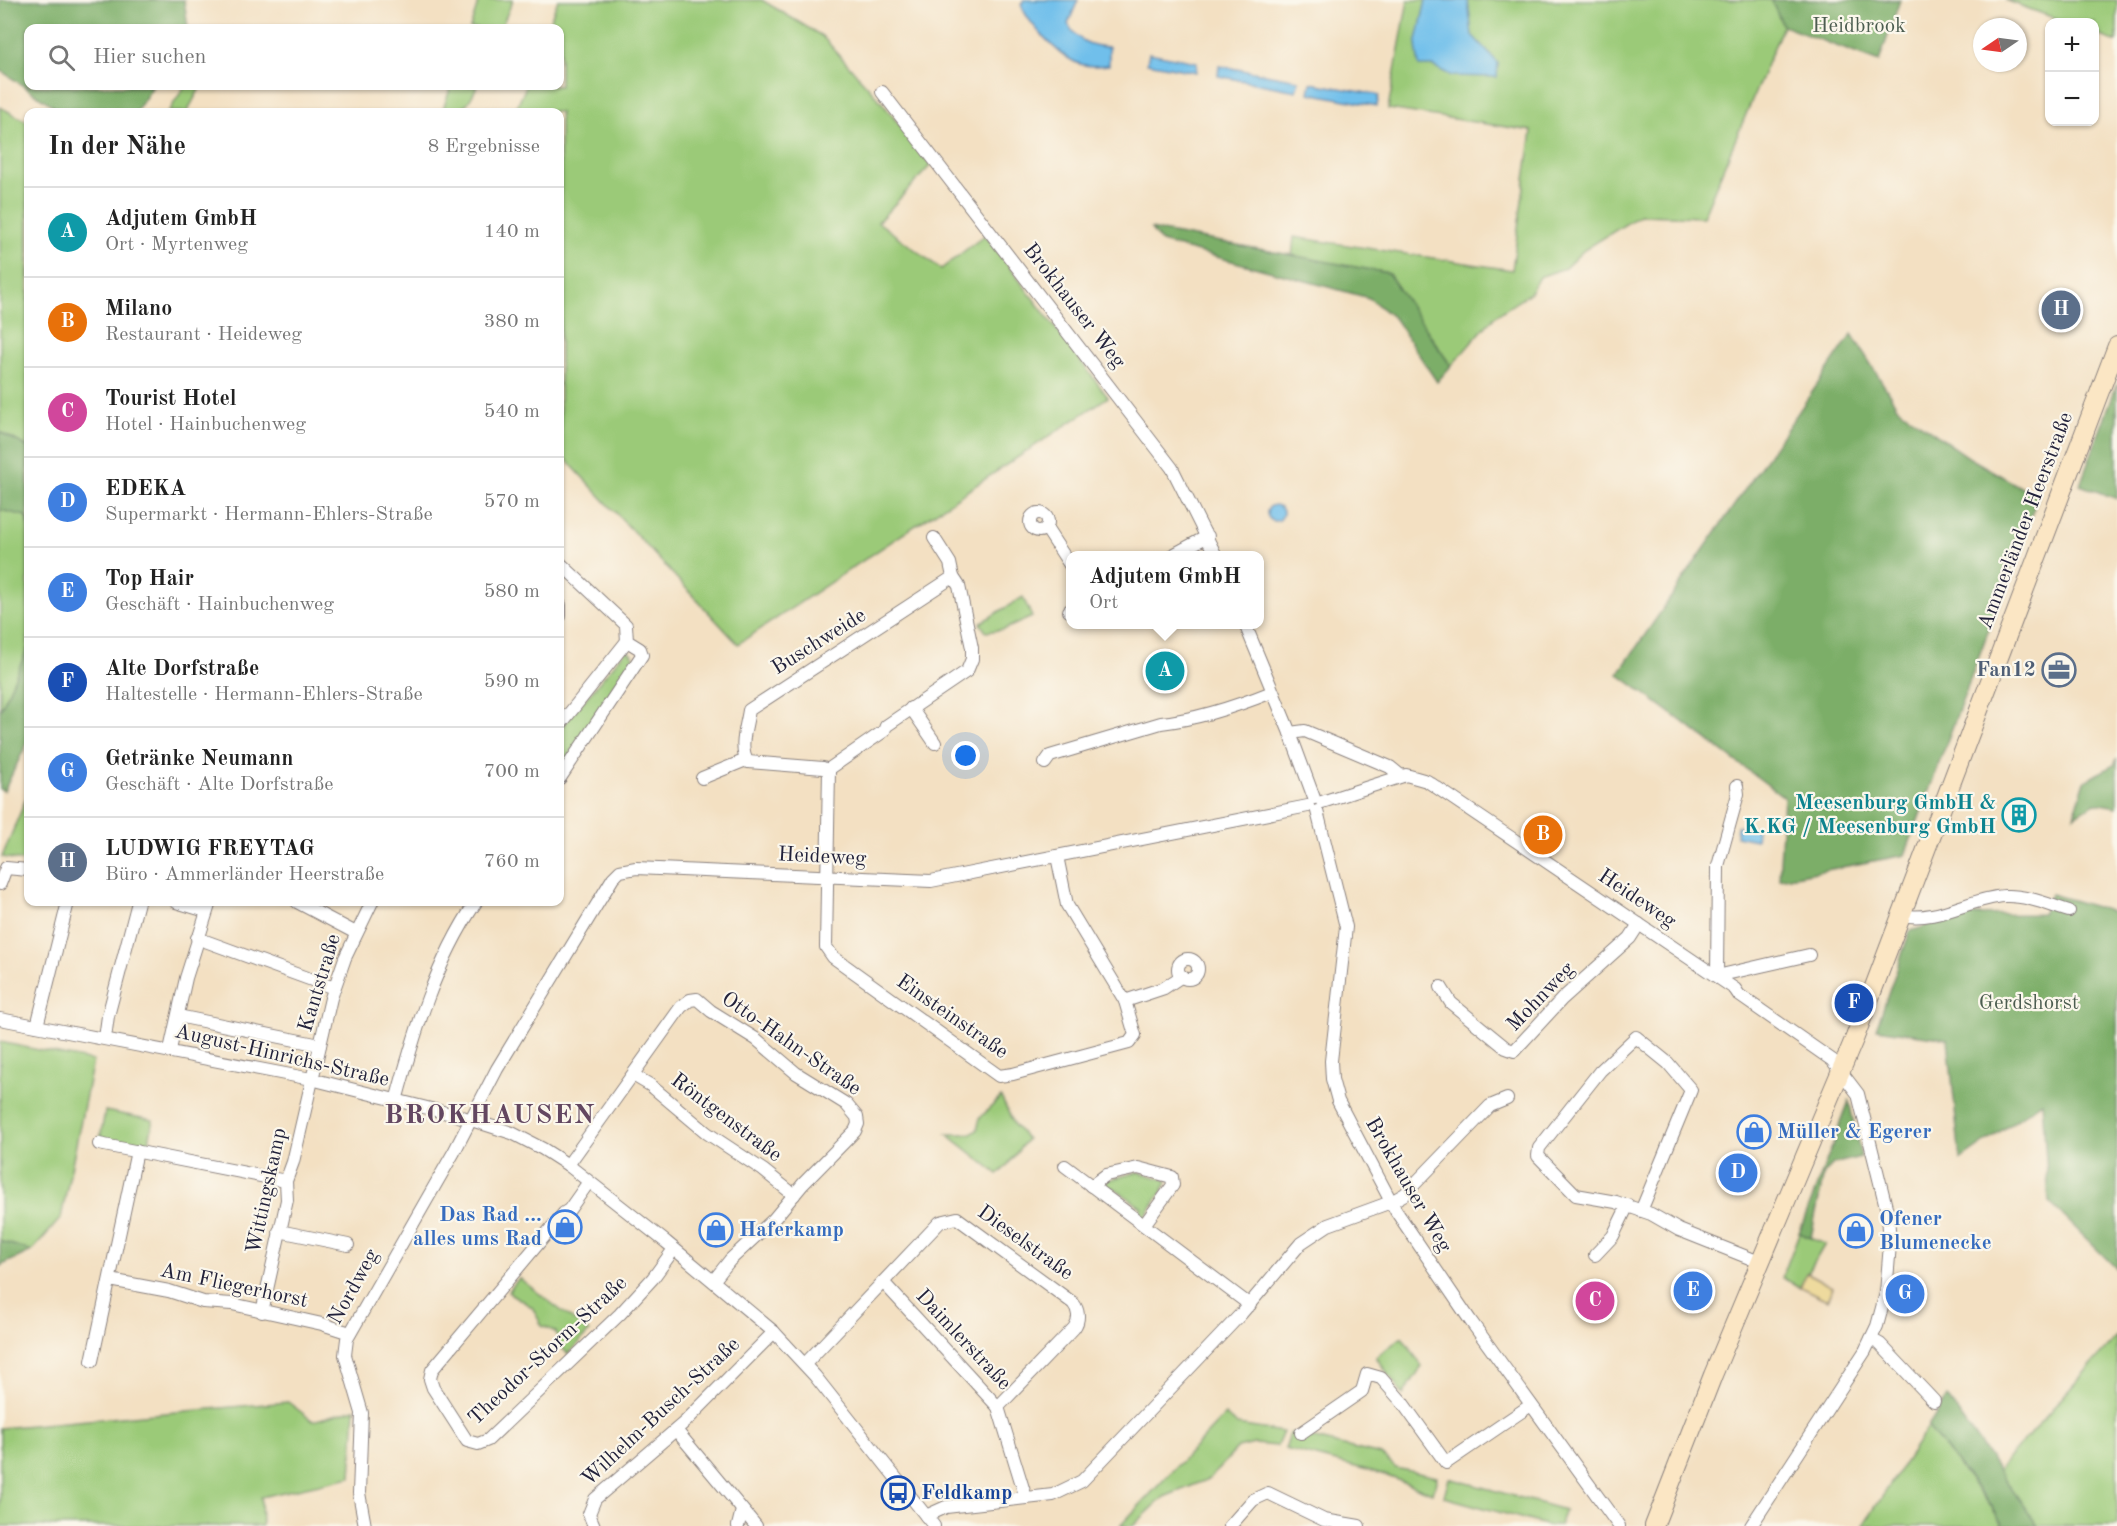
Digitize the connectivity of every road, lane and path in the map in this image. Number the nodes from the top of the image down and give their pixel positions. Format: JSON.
{"nodes":[{"id":1,"x":882,"y":92,"type":"dead end"},
{"id":2,"x":2117,"y":346,"type":"edge"},
{"id":3,"x":1046,"y":528,"type":"dead end"},
{"id":4,"x":1208,"y":536,"type":"junction"},
{"id":5,"x":934,"y":538,"type":"dead end"},
{"id":6,"x":1180,"y":551,"type":"edge"},
{"id":7,"x":1214,"y":551,"type":"edge"},
{"id":8,"x":1066,"y":558,"type":"edge"},
{"id":9,"x":564,"y":567,"type":"edge"},
{"id":10,"x":952,"y":577,"type":"junction"},
{"id":11,"x":1247,"y":629,"type":"edge"},
{"id":12,"x":627,"y":641,"type":"junction"},
{"id":13,"x":1272,"y":692,"type":"junction"},
{"id":14,"x":911,"y":708,"type":"junction"},
{"id":15,"x":564,"y":720,"type":"edge"},
{"id":16,"x":1290,"y":733,"type":"junction"},
{"id":17,"x":935,"y":743,"type":"dead end"},
{"id":18,"x":746,"y":760,"type":"junction"},
{"id":19,"x":1045,"y":763,"type":"dead end"},
{"id":20,"x":829,"y":771,"type":"junction"},
{"id":21,"x":564,"y":772,"type":"edge"},
{"id":22,"x":1401,"y":776,"type":"junction"},
{"id":23,"x":702,"y":778,"type":"dead end"},
{"id":24,"x":1737,"y":786,"type":"dead end"},
{"id":25,"x":1315,"y":804,"type":"junction"},
{"id":26,"x":1057,"y":856,"type":"junction"},
{"id":27,"x":24,"y":870,"type":"edge"},
{"id":28,"x":828,"y":877,"type":"junction"},
{"id":29,"x":0,"y":884,"type":"edge"},
{"id":30,"x":67,"y":906,"type":"edge"},
{"id":31,"x":137,"y":906,"type":"edge"},
{"id":32,"x":208,"y":906,"type":"edge"},
{"id":33,"x":305,"y":906,"type":"edge"},
{"id":34,"x":370,"y":906,"type":"edge"},
{"id":35,"x":474,"y":906,"type":"edge"},
{"id":36,"x":2069,"y":910,"type":"dead end"},
{"id":37,"x":1901,"y":915,"type":"junction"},
{"id":38,"x":1639,"y":924,"type":"junction"},
{"id":39,"x":356,"y":933,"type":"junction"},
{"id":40,"x":197,"y":938,"type":"junction"},
{"id":41,"x":1809,"y":955,"type":"dead end"},
{"id":42,"x":1182,"y":976,"type":"dead end"},
{"id":43,"x":1717,"y":976,"type":"junction"},
{"id":44,"x":1441,"y":987,"type":"dead end"},
{"id":45,"x":334,"y":988,"type":"junction"},
{"id":46,"x":1125,"y":1001,"type":"junction"},
{"id":47,"x":178,"y":1016,"type":"junction"},
{"id":48,"x":0,"y":1019,"type":"edge"},
{"id":49,"x":37,"y":1026,"type":"junction"},
{"id":50,"x":105,"y":1038,"type":"junction"},
{"id":51,"x":320,"y":1045,"type":"junction"},
{"id":52,"x":170,"y":1050,"type":"junction"},
{"id":53,"x":1841,"y":1072,"type":"junction"},
{"id":54,"x":633,"y":1075,"type":"junction"},
{"id":55,"x":310,"y":1079,"type":"junction"},
{"id":56,"x":1507,"y":1099,"type":"dead end"},
{"id":57,"x":396,"y":1101,"type":"junction"},
{"id":58,"x":470,"y":1120,"type":"junction"},
{"id":59,"x":99,"y":1144,"type":"dead end"},
{"id":60,"x":137,"y":1151,"type":"junction"},
{"id":61,"x":568,"y":1165,"type":"junction"},
{"id":62,"x":1065,"y":1166,"type":"dead end"},
{"id":63,"x":286,"y":1181,"type":"junction"},
{"id":64,"x":588,"y":1183,"type":"junction"},
{"id":65,"x":1091,"y":1186,"type":"junction"},
{"id":66,"x":794,"y":1195,"type":"junction"},
{"id":67,"x":1391,"y":1202,"type":"junction"},
{"id":68,"x":1628,"y":1205,"type":"junction"},
{"id":69,"x":1641,"y":1211,"type":"junction"},
{"id":70,"x":1144,"y":1226,"type":"junction"},
{"id":71,"x":279,"y":1231,"type":"junction"},
{"id":72,"x":348,"y":1245,"type":"dead end"},
{"id":73,"x":674,"y":1249,"type":"junction"},
{"id":74,"x":1595,"y":1255,"type":"dead end"},
{"id":75,"x":1762,"y":1263,"type":"junction"},
{"id":76,"x":110,"y":1280,"type":"junction"},
{"id":77,"x":714,"y":1280,"type":"junction"},
{"id":78,"x":883,"y":1282,"type":"junction"},
{"id":79,"x":1250,"y":1305,"type":"junction"},
{"id":80,"x":262,"y":1312,"type":"junction"},
{"id":81,"x":774,"y":1332,"type":"junction"},
{"id":82,"x":350,"y":1333,"type":"junction"},
{"id":83,"x":1871,"y":1339,"type":"junction"},
{"id":84,"x":92,"y":1361,"type":"dead end"},
{"id":85,"x":805,"y":1364,"type":"junction"},
{"id":86,"x":1934,"y":1401,"type":"dead end"},
{"id":87,"x":1531,"y":1405,"type":"junction"},
{"id":88,"x":998,"y":1407,"type":"junction"},
{"id":89,"x":676,"y":1430,"type":"junction"},
{"id":90,"x":1301,"y":1434,"type":"dead end"},
{"id":91,"x":1026,"y":1498,"type":"junction"},
{"id":92,"x":742,"y":1510,"type":"junction"},
{"id":93,"x":930,"y":1521,"type":"edge"},
{"id":94,"x":365,"y":1526,"type":"edge"},
{"id":95,"x":594,"y":1526,"type":"edge"},
{"id":96,"x":738,"y":1526,"type":"edge"},
{"id":97,"x":756,"y":1526,"type":"edge"},
{"id":98,"x":1230,"y":1526,"type":"edge"},
{"id":99,"x":1359,"y":1526,"type":"edge"},
{"id":100,"x":1619,"y":1526,"type":"edge"},
{"id":101,"x":1654,"y":1526,"type":"edge"},
{"id":102,"x":1751,"y":1526,"type":"edge"}],
"edges":[{"from":1,"to":4,"type":"street","name":"Brokhauser Weg"},
{"from":2,"to":37,"type":"street","name":"Ammerländer Heerstraße"},
{"from":3,"to":8,"type":"street"},
{"from":4,"to":6,"type":"street"},
{"from":4,"to":7,"type":"street","name":"Brokhauser Weg"},
{"from":5,"to":10,"type":"street"},
{"from":9,"to":12,"type":"street"},
{"from":10,"to":14,"type":"street"},
{"from":10,"to":18,"type":"street","name":"Buschweide"},
{"from":11,"to":13,"type":"street","name":"Brokhauser Weg"},
{"from":12,"to":15,"type":"street"},
{"from":12,"to":21,"type":"street"},
{"from":13,"to":16,"type":"street","name":"Brokhauser Weg"},
{"from":13,"to":19,"type":"street"},
{"from":14,"to":17,"type":"street"},
{"from":14,"to":20,"type":"street"},
{"from":16,"to":22,"type":"street","name":"Heideweg"},
{"from":16,"to":25,"type":"street","name":"Brokhauser Weg"},
{"from":18,"to":20,"type":"street"},
{"from":18,"to":23,"type":"street"},
{"from":20,"to":28,"type":"street"},
{"from":22,"to":25,"type":"street","name":"Heideweg"},
{"from":22,"to":38,"type":"street","name":"Heideweg"},
{"from":24,"to":43,"type":"street"},
{"from":25,"to":26,"type":"street","name":"Heideweg"},
{"from":25,"to":67,"type":"street","name":"Brokhauser Weg"},
{"from":26,"to":28,"type":"street","name":"Heideweg"},
{"from":26,"to":46,"type":"street","name":"Einsteinstraße"},
{"from":27,"to":29,"type":"street"},
{"from":28,"to":46,"type":"street","name":"Einsteinstraße"},
{"from":28,"to":58,"type":"street","name":"Heideweg"},
{"from":30,"to":49,"type":"street"},
{"from":31,"to":50,"type":"street"},
{"from":32,"to":40,"type":"street"},
{"from":33,"to":39,"type":"street"},
{"from":34,"to":39,"type":"street","name":"Kantstraße"},
{"from":35,"to":57,"type":"street"},
{"from":36,"to":37,"type":"street"},
{"from":37,"to":53,"type":"street","name":"Ammerländer Heerstraße"},
{"from":38,"to":43,"type":"street","name":"Heideweg"},
{"from":38,"to":44,"type":"street","name":"Mohnweg"},
{"from":39,"to":45,"type":"street","name":"Kantstraße"},
{"from":40,"to":45,"type":"street"},
{"from":40,"to":47,"type":"street"},
{"from":41,"to":43,"type":"street"},
{"from":42,"to":46,"type":"street"},
{"from":43,"to":53,"type":"street","name":"Heideweg"},
{"from":45,"to":51,"type":"street","name":"Kantstraße"},
{"from":47,"to":51,"type":"street"},
{"from":47,"to":52,"type":"street"},
{"from":48,"to":49,"type":"street","name":"August-Hinrichs-Straße"},
{"from":49,"to":50,"type":"street","name":"August-Hinrichs-Straße"},
{"from":50,"to":52,"type":"street","name":"August-Hinrichs-Straße"},
{"from":51,"to":55,"type":"street","name":"Kantstraße"},
{"from":52,"to":55,"type":"street","name":"August-Hinrichs-Straße"},
{"from":53,"to":75,"type":"street","name":"Ammerländer Heerstraße"},
{"from":53,"to":83,"type":"street","name":"Heideweg"},
{"from":54,"to":61,"type":"street","name":"Otto-Hahn-Straße"},
{"from":54,"to":66,"type":"street","name":"Röntgenstraße"},
{"from":54,"to":66,"type":"street","name":"Otto-Hahn-Straße"},
{"from":55,"to":57,"type":"street","name":"August-Hinrichs-Straße"},
{"from":55,"to":63,"type":"street","name":"Wittingskamp"},
{"from":56,"to":67,"type":"street"},
{"from":57,"to":58,"type":"street","name":"August-Hinrichs-Straße"},
{"from":58,"to":61,"type":"street","name":"August-Hinrichs-Straße"},
{"from":58,"to":82,"type":"street","name":"Nordweg"},
{"from":59,"to":60,"type":"street"},
{"from":60,"to":63,"type":"street"},
{"from":60,"to":76,"type":"street"},
{"from":61,"to":64,"type":"street","name":"August-Hinrichs-Straße"},
{"from":62,"to":65,"type":"street"},
{"from":63,"to":71,"type":"street","name":"Wittingskamp"},
{"from":64,"to":73,"type":"street","name":"August-Hinrichs-Straße"},
{"from":64,"to":73,"type":"street","name":"Theodor-Storm-Straße"},
{"from":65,"to":70,"type":"street"},
{"from":65,"to":70,"type":"street"},
{"from":66,"to":77,"type":"street","name":"Otto-Hahn-Straße"},
{"from":67,"to":79,"type":"street"},
{"from":67,"to":87,"type":"street","name":"Brokhauser Weg"},
{"from":68,"to":69,"type":"street"},
{"from":68,"to":69,"type":"street"},
{"from":68,"to":74,"type":"street"},
{"from":69,"to":75,"type":"street"},
{"from":70,"to":79,"type":"street"},
{"from":71,"to":72,"type":"street"},
{"from":71,"to":80,"type":"street","name":"Wittingskamp"},
{"from":73,"to":77,"type":"street","name":"August-Hinrichs-Straße"},
{"from":75,"to":101,"type":"street","name":"Ammerländer Heerstraße"},
{"from":76,"to":80,"type":"street","name":"Am Fliegerhorst"},
{"from":76,"to":84,"type":"street"},
{"from":77,"to":81,"type":"street","name":"August-Hinrichs-Straße"},
{"from":78,"to":85,"type":"street","name":"Dieselstraße"},
{"from":78,"to":88,"type":"street","name":"Daimlerstraße"},
{"from":78,"to":88,"type":"street","name":"Dieselstraße"},
{"from":79,"to":91,"type":"street"},
{"from":80,"to":82,"type":"street","name":"Am Fliegerhorst"},
{"from":81,"to":85,"type":"street","name":"August-Hinrichs-Straße"},
{"from":81,"to":89,"type":"street","name":"Wilhelm-Busch-Straße"},
{"from":82,"to":94,"type":"street","name":"Nordweg"},
{"from":83,"to":86,"type":"street"},
{"from":83,"to":102,"type":"street","name":"Heideweg"},
{"from":85,"to":93,"type":"street","name":"August-Hinrichs-Straße"},
{"from":87,"to":90,"type":"street"},
{"from":87,"to":100,"type":"street","name":"Brokhauser Weg"},
{"from":88,"to":91,"type":"street","name":"Daimlerstraße"},
{"from":89,"to":92,"type":"street"},
{"from":89,"to":95,"type":"street","name":"Wilhelm-Busch-Straße"},
{"from":91,"to":93,"type":"street"},
{"from":92,"to":96,"type":"street"},
{"from":92,"to":97,"type":"street"},
{"from":98,"to":99,"type":"street"}]}
